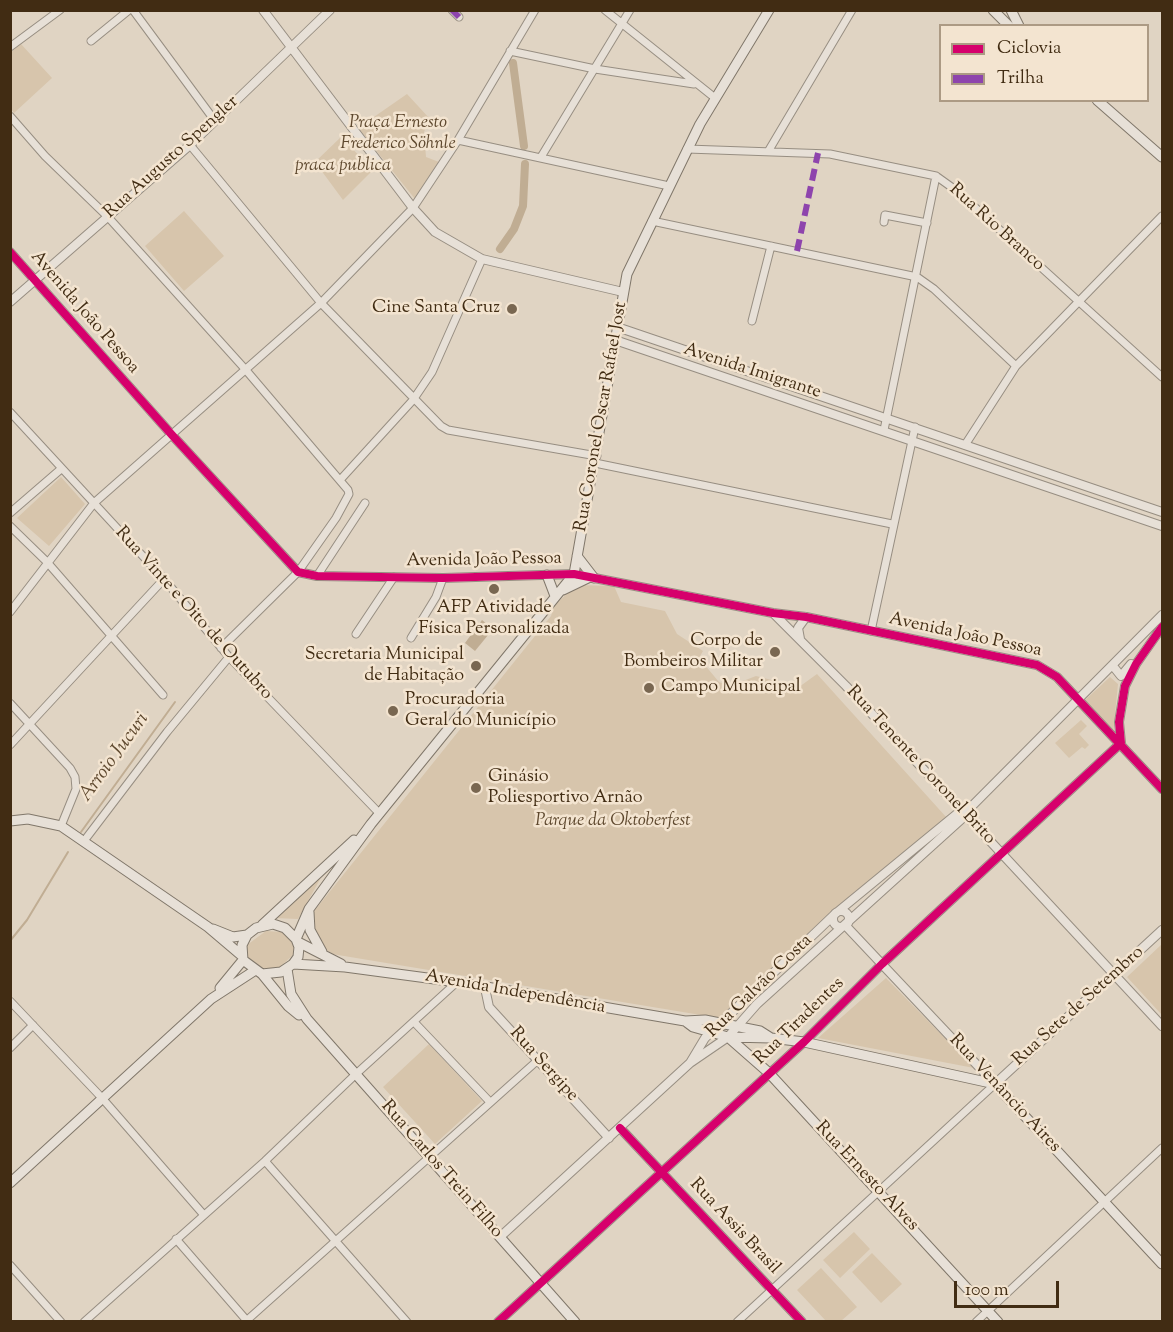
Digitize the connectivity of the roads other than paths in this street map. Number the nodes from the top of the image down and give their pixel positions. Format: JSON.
{"nodes":[{"id":1,"x":60,"y":10,"type":"edge"},
{"id":2,"x":131,"y":10,"type":"edge"},
{"id":3,"x":263,"y":10,"type":"edge"},
{"id":4,"x":330,"y":10,"type":"edge"},
{"id":5,"x":452,"y":10,"type":"edge"},
{"id":6,"x":535,"y":10,"type":"edge"},
{"id":7,"x":604,"y":10,"type":"edge"},
{"id":8,"x":630,"y":10,"type":"edge"},
{"id":9,"x":769,"y":10,"type":"edge"},
{"id":10,"x":852,"y":10,"type":"edge"},
{"id":11,"x":1011,"y":10,"type":"edge"},
{"id":12,"x":993,"y":11,"type":"edge"},
{"id":13,"x":459,"y":18,"type":"dead end"},
{"id":14,"x":621,"y":24,"type":"junction"},
{"id":15,"x":1008,"y":24,"type":"edge"},
{"id":16,"x":1018,"y":24,"type":"edge"},
{"id":17,"x":91,"y":41,"type":"dead end"},
{"id":18,"x":291,"y":46,"type":"junction"},
{"id":19,"x":10,"y":47,"type":"edge"},
{"id":20,"x":510,"y":51,"type":"junction"},
{"id":21,"x":595,"y":69,"type":"junction"},
{"id":22,"x":694,"y":84,"type":"junction"},
{"id":23,"x":715,"y":99,"type":"junction"},
{"id":24,"x":1099,"y":102,"type":"edge"},
{"id":25,"x":10,"y":116,"type":"edge"},
{"id":26,"x":215,"y":121,"type":"junction"},
{"id":27,"x":458,"y":140,"type":"junction"},
{"id":28,"x":190,"y":145,"type":"junction"},
{"id":29,"x":687,"y":149,"type":"junction"},
{"id":30,"x":769,"y":150,"type":"junction"},
{"id":31,"x":541,"y":157,"type":"junction"},
{"id":32,"x":1162,"y":157,"type":"edge"},
{"id":33,"x":936,"y":176,"type":"junction"},
{"id":34,"x":669,"y":186,"type":"junction"},
{"id":35,"x":412,"y":208,"type":"junction"},
{"id":36,"x":1162,"y":216,"type":"edge"},
{"id":37,"x":108,"y":217,"type":"junction"},
{"id":38,"x":652,"y":221,"type":"junction"},
{"id":39,"x":884,"y":222,"type":"dead end"},
{"id":40,"x":927,"y":223,"type":"junction"},
{"id":41,"x":771,"y":246,"type":"junction"},
{"id":42,"x":10,"y":252,"type":"edge"},
{"id":43,"x":482,"y":259,"type":"junction"},
{"id":44,"x":917,"y":276,"type":"junction"},
{"id":45,"x":35,"y":280,"type":"junction"},
{"id":46,"x":623,"y":292,"type":"junction"},
{"id":47,"x":1077,"y":301,"type":"junction"},
{"id":48,"x":10,"y":302,"type":"edge"},
{"id":49,"x":321,"y":303,"type":"junction"},
{"id":50,"x":752,"y":321,"type":"dead end"},
{"id":51,"x":617,"y":327,"type":"junction"},
{"id":52,"x":615,"y":340,"type":"junction"},
{"id":53,"x":657,"y":341,"type":"junction"},
{"id":54,"x":654,"y":353,"type":"junction"},
{"id":55,"x":1016,"y":366,"type":"junction"},
{"id":56,"x":245,"y":369,"type":"junction"},
{"id":57,"x":1162,"y":377,"type":"edge"},
{"id":58,"x":413,"y":400,"type":"junction"},
{"id":59,"x":10,"y":412,"type":"edge"},
{"id":60,"x":886,"y":417,"type":"junction"},
{"id":61,"x":915,"y":427,"type":"junction"},
{"id":62,"x":884,"y":430,"type":"junction"},
{"id":63,"x":172,"y":435,"type":"junction"},
{"id":64,"x":911,"y":440,"type":"junction"},
{"id":65,"x":965,"y":445,"type":"junction"},
{"id":66,"x":596,"y":459,"type":"junction"},
{"id":67,"x":61,"y":469,"type":"junction"},
{"id":68,"x":341,"y":478,"type":"junction"},
{"id":69,"x":94,"y":503,"type":"junction"},
{"id":70,"x":365,"y":503,"type":"dead end"},
{"id":71,"x":1162,"y":512,"type":"edge"},
{"id":72,"x":10,"y":513,"type":"edge"},
{"id":73,"x":892,"y":524,"type":"junction"},
{"id":74,"x":10,"y":525,"type":"edge"},
{"id":75,"x":1162,"y":526,"type":"edge"},
{"id":76,"x":577,"y":556,"type":"junction"},
{"id":77,"x":48,"y":562,"type":"junction"},
{"id":78,"x":298,"y":572,"type":"junction"},
{"id":79,"x":574,"y":574,"type":"junction"},
{"id":80,"x":547,"y":575,"type":"junction"},
{"id":81,"x":317,"y":576,"type":"junction"},
{"id":82,"x":394,"y":577,"type":"junction"},
{"id":83,"x":443,"y":578,"type":"junction"},
{"id":84,"x":592,"y":578,"type":"junction"},
{"id":85,"x":164,"y":579,"type":"junction"},
{"id":86,"x":557,"y":594,"type":"junction"},
{"id":87,"x":10,"y":612,"type":"edge"},
{"id":88,"x":773,"y":614,"type":"junction"},
{"id":89,"x":1162,"y":615,"type":"edge"},
{"id":90,"x":806,"y":617,"type":"junction"},
{"id":91,"x":1161,"y":628,"type":"edge"},
{"id":92,"x":871,"y":631,"type":"junction"},
{"id":93,"x":356,"y":634,"type":"dead end"},
{"id":94,"x":112,"y":635,"type":"junction"},
{"id":95,"x":411,"y":638,"type":"dead end"},
{"id":96,"x":800,"y":639,"type":"junction"},
{"id":97,"x":221,"y":648,"type":"junction"},
{"id":98,"x":229,"y":657,"type":"junction"},
{"id":99,"x":1112,"y":668,"type":"junction"},
{"id":100,"x":1125,"y":686,"type":"junction"},
{"id":101,"x":163,"y":694,"type":"dead end"},
{"id":102,"x":1078,"y":700,"type":"junction"},
{"id":103,"x":10,"y":703,"type":"edge"},
{"id":104,"x":30,"y":724,"type":"junction"},
{"id":105,"x":1120,"y":743,"type":"junction"},
{"id":106,"x":10,"y":745,"type":"edge"},
{"id":107,"x":1162,"y":789,"type":"edge"},
{"id":108,"x":966,"y":810,"type":"junction"},
{"id":109,"x":379,"y":813,"type":"junction"},
{"id":110,"x":10,"y":821,"type":"edge"},
{"id":111,"x":371,"y":824,"type":"junction"},
{"id":112,"x":61,"y":826,"type":"junction"},
{"id":113,"x":84,"y":841,"type":"junction"},
{"id":114,"x":1002,"y":854,"type":"junction"},
{"id":115,"x":327,"y":867,"type":"junction"},
{"id":116,"x":334,"y":876,"type":"junction"},
{"id":117,"x":309,"y":909,"type":"junction"},
{"id":118,"x":835,"y":914,"type":"junction"},
{"id":119,"x":262,"y":925,"type":"junction"},
{"id":120,"x":845,"y":925,"type":"junction"},
{"id":121,"x":208,"y":927,"type":"junction"},
{"id":122,"x":1162,"y":930,"type":"edge"},
{"id":123,"x":247,"y":935,"type":"junction"},
{"id":124,"x":297,"y":941,"type":"junction"},
{"id":125,"x":323,"y":954,"type":"junction"},
{"id":126,"x":242,"y":958,"type":"junction"},
{"id":127,"x":882,"y":964,"type":"junction"},
{"id":128,"x":345,"y":966,"type":"junction"},
{"id":129,"x":290,"y":967,"type":"junction"},
{"id":130,"x":258,"y":973,"type":"junction"},
{"id":131,"x":1113,"y":975,"type":"junction"},
{"id":132,"x":458,"y":982,"type":"junction"},
{"id":133,"x":485,"y":988,"type":"junction"},
{"id":134,"x":211,"y":999,"type":"junction"},
{"id":135,"x":10,"y":1001,"type":"edge"},
{"id":136,"x":307,"y":1018,"type":"junction"},
{"id":137,"x":414,"y":1022,"type":"junction"},
{"id":138,"x":685,"y":1022,"type":"junction"},
{"id":139,"x":721,"y":1022,"type":"junction"},
{"id":140,"x":33,"y":1025,"type":"junction"},
{"id":141,"x":1162,"y":1026,"type":"edge"},
{"id":142,"x":736,"y":1027,"type":"junction"},
{"id":143,"x":711,"y":1032,"type":"junction"},
{"id":144,"x":728,"y":1037,"type":"junction"},
{"id":145,"x":771,"y":1038,"type":"junction"},
{"id":146,"x":804,"y":1042,"type":"junction"},
{"id":147,"x":10,"y":1048,"type":"edge"},
{"id":148,"x":538,"y":1060,"type":"junction"},
{"id":149,"x":690,"y":1063,"type":"junction"},
{"id":150,"x":769,"y":1073,"type":"junction"},
{"id":151,"x":356,"y":1074,"type":"junction"},
{"id":152,"x":995,"y":1084,"type":"junction"},
{"id":153,"x":102,"y":1098,"type":"junction"},
{"id":154,"x":490,"y":1102,"type":"junction"},
{"id":155,"x":620,"y":1128,"type":"junction"},
{"id":156,"x":609,"y":1138,"type":"junction"},
{"id":157,"x":1162,"y":1148,"type":"edge"},
{"id":158,"x":429,"y":1157,"type":"junction"},
{"id":159,"x":265,"y":1161,"type":"junction"},
{"id":160,"x":660,"y":1171,"type":"junction"},
{"id":161,"x":10,"y":1183,"type":"edge"},
{"id":162,"x":880,"y":1191,"type":"junction"},
{"id":163,"x":1104,"y":1202,"type":"junction"},
{"id":164,"x":203,"y":1214,"type":"junction"},
{"id":165,"x":500,"y":1237,"type":"junction"},
{"id":166,"x":176,"y":1239,"type":"junction"},
{"id":167,"x":336,"y":1242,"type":"junction"},
{"id":168,"x":1162,"y":1264,"type":"edge"},
{"id":169,"x":10,"y":1265,"type":"edge"},
{"id":170,"x":540,"y":1282,"type":"junction"},
{"id":171,"x":772,"y":1290,"type":"junction"},
{"id":172,"x":988,"y":1311,"type":"junction"},
{"id":173,"x":247,"y":1321,"type":"edge"},
{"id":174,"x":61,"y":1322,"type":"edge"},
{"id":175,"x":84,"y":1322,"type":"edge"},
{"id":176,"x":407,"y":1322,"type":"edge"},
{"id":177,"x":498,"y":1322,"type":"edge"},
{"id":178,"x":575,"y":1322,"type":"edge"},
{"id":179,"x":737,"y":1322,"type":"edge"},
{"id":180,"x":802,"y":1322,"type":"edge"},
{"id":181,"x":976,"y":1322,"type":"edge"},
{"id":182,"x":998,"y":1322,"type":"edge"}],
"edges":[{"from":1,"to":19,"type":"street"},
{"from":2,"to":17,"type":"street"},
{"from":2,"to":26,"type":"street"},
{"from":3,"to":18,"type":"street"},
{"from":4,"to":18,"type":"street","name":"Rua Augusto Spengler"},
{"from":5,"to":13,"type":"street"},
{"from":6,"to":20,"type":"street"},
{"from":7,"to":14,"type":"street"},
{"from":8,"to":14,"type":"street"},
{"from":9,"to":23,"type":"main road","name":"Rua Coronel Oscar Rafael Jost"},
{"from":10,"to":30,"type":"street"},
{"from":11,"to":16,"type":"main road"},
{"from":12,"to":15,"type":"main road"},
{"from":14,"to":21,"type":"street"},
{"from":14,"to":22,"type":"street"},
{"from":18,"to":26,"type":"street","name":"Rua Augusto Spengler"},
{"from":18,"to":35,"type":"street"},
{"from":20,"to":21,"type":"street"},
{"from":20,"to":27,"type":"street"},
{"from":21,"to":22,"type":"street"},
{"from":21,"to":31,"type":"street"},
{"from":22,"to":23,"type":"street"},
{"from":23,"to":29,"type":"main road","name":"Rua Coronel Oscar Rafael Jost"},
{"from":24,"to":32,"type":"main road"},
{"from":25,"to":37,"type":"street"},
{"from":26,"to":28,"type":"street","name":"Rua Augusto Spengler"},
{"from":27,"to":31,"type":"street"},
{"from":27,"to":35,"type":"street"},
{"from":28,"to":37,"type":"street","name":"Rua Augusto Spengler"},
{"from":28,"to":49,"type":"street"},
{"from":29,"to":30,"type":"street","name":"Rua Rio Branco"},
{"from":29,"to":34,"type":"main road","name":"Rua Coronel Oscar Rafael Jost"},
{"from":30,"to":33,"type":"street","name":"Rua Rio Branco"},
{"from":31,"to":34,"type":"street"},
{"from":33,"to":40,"type":"street"},
{"from":33,"to":47,"type":"street","name":"Rua Rio Branco"},
{"from":34,"to":38,"type":"main road","name":"Rua Coronel Oscar Rafael Jost"},
{"from":35,"to":43,"type":"street"},
{"from":35,"to":49,"type":"street"},
{"from":36,"to":47,"type":"street"},
{"from":37,"to":45,"type":"street","name":"Rua Augusto Spengler"},
{"from":37,"to":56,"type":"street"},
{"from":38,"to":41,"type":"street"},
{"from":38,"to":46,"type":"main road","name":"Rua Coronel Oscar Rafael Jost"},
{"from":39,"to":40,"type":"street"},
{"from":40,"to":44,"type":"street"},
{"from":41,"to":44,"type":"street"},
{"from":41,"to":50,"type":"street"},
{"from":42,"to":45,"type":"street","name":"Avenida João Pessoa"},
{"from":43,"to":46,"type":"street"},
{"from":43,"to":58,"type":"street"},
{"from":44,"to":55,"type":"street"},
{"from":44,"to":60,"type":"street"},
{"from":45,"to":48,"type":"street","name":"Rua Augusto Spengler"},
{"from":45,"to":63,"type":"street","name":"Avenida João Pessoa"},
{"from":46,"to":51,"type":"main road","name":"Rua Coronel Oscar Rafael Jost"},
{"from":47,"to":55,"type":"street"},
{"from":47,"to":57,"type":"street","name":"Rua Rio Branco"},
{"from":49,"to":56,"type":"street"},
{"from":49,"to":58,"type":"street"},
{"from":51,"to":52,"type":"main road","name":"Rua Coronel Oscar Rafael Jost"},
{"from":51,"to":53,"type":"street","name":"Avenida Imigrante"},
{"from":52,"to":54,"type":"street","name":"Avenida Imigrante"},
{"from":52,"to":66,"type":"main road","name":"Rua Coronel Oscar Rafael Jost"},
{"from":53,"to":54,"type":"street"},
{"from":53,"to":60,"type":"street","name":"Avenida Imigrante"},
{"from":54,"to":62,"type":"street","name":"Avenida Imigrante"},
{"from":55,"to":65,"type":"street"},
{"from":56,"to":63,"type":"street"},
{"from":56,"to":68,"type":"street"},
{"from":58,"to":66,"type":"street"},
{"from":58,"to":68,"type":"street"},
{"from":59,"to":67,"type":"street","name":"Rua Vinte e Oito de Outubro"},
{"from":60,"to":61,"type":"street","name":"Avenida Imigrante"},
{"from":60,"to":62,"type":"street"},
{"from":61,"to":64,"type":"street"},
{"from":61,"to":65,"type":"street","name":"Avenida Imigrante"},
{"from":62,"to":64,"type":"street","name":"Avenida Imigrante"},
{"from":63,"to":69,"type":"street"},
{"from":63,"to":78,"type":"street","name":"Avenida João Pessoa"},
{"from":64,"to":73,"type":"street"},
{"from":64,"to":75,"type":"street","name":"Avenida Imigrante"},
{"from":65,"to":71,"type":"street","name":"Avenida Imigrante"},
{"from":66,"to":73,"type":"street"},
{"from":66,"to":76,"type":"main road","name":"Rua Coronel Oscar Rafael Jost"},
{"from":67,"to":69,"type":"street","name":"Rua Vinte e Oito de Outubro"},
{"from":67,"to":72,"type":"street"},
{"from":68,"to":78,"type":"street"},
{"from":69,"to":77,"type":"street"},
{"from":69,"to":85,"type":"street","name":"Rua Vinte e Oito de Outubro"},
{"from":70,"to":81,"type":"street"},
{"from":73,"to":92,"type":"street"},
{"from":74,"to":77,"type":"street"},
{"from":76,"to":79,"type":"main road","name":"Rua Coronel Oscar Rafael Jost"},
{"from":76,"to":84,"type":"main road"},
{"from":77,"to":87,"type":"street"},
{"from":77,"to":94,"type":"street"},
{"from":78,"to":81,"type":"street","name":"Avenida João Pessoa"},
{"from":78,"to":97,"type":"street"},
{"from":79,"to":80,"type":"street","name":"Avenida João Pessoa"},
{"from":79,"to":84,"type":"street","name":"Avenida João Pessoa"},
{"from":79,"to":86,"type":"main road"},
{"from":80,"to":83,"type":"street","name":"Avenida João Pessoa"},
{"from":80,"to":86,"type":"main road"},
{"from":81,"to":82,"type":"street","name":"Avenida João Pessoa"},
{"from":82,"to":83,"type":"street","name":"Avenida João Pessoa"},
{"from":82,"to":93,"type":"street"},
{"from":83,"to":95,"type":"street"},
{"from":84,"to":86,"type":"main road"},
{"from":84,"to":88,"type":"street","name":"Avenida João Pessoa"},
{"from":85,"to":94,"type":"street"},
{"from":85,"to":97,"type":"street","name":"Rua Vinte e Oito de Outubro"},
{"from":86,"to":109,"type":"main road"},
{"from":88,"to":90,"type":"street","name":"Avenida João Pessoa"},
{"from":88,"to":96,"type":"street","name":"Rua Tenente Coronel Brito"},
{"from":89,"to":99,"type":"street","name":"Rua Galvão Costa"},
{"from":90,"to":92,"type":"street","name":"Avenida João Pessoa"},
{"from":90,"to":96,"type":"street"},
{"from":91,"to":99,"type":"street"},
{"from":91,"to":100,"type":"street"},
{"from":92,"to":102,"type":"street","name":"Avenida João Pessoa"},
{"from":94,"to":101,"type":"street"},
{"from":94,"to":104,"type":"street"},
{"from":96,"to":108,"type":"street","name":"Rua Tenente Coronel Brito"},
{"from":97,"to":98,"type":"street","name":"Rua Vinte e Oito de Outubro"},
{"from":98,"to":109,"type":"street","name":"Rua Vinte e Oito de Outubro"},
{"from":98,"to":113,"type":"street"},
{"from":99,"to":100,"type":"street"},
{"from":99,"to":102,"type":"street","name":"Rua Galvão Costa"},
{"from":100,"to":105,"type":"street"},
{"from":102,"to":105,"type":"street","name":"Avenida João Pessoa"},
{"from":102,"to":108,"type":"street","name":"Rua Galvão Costa"},
{"from":103,"to":104,"type":"street"},
{"from":104,"to":106,"type":"street"},
{"from":104,"to":112,"type":"street"},
{"from":105,"to":107,"type":"street","name":"Avenida João Pessoa"},
{"from":105,"to":114,"type":"street","name":"Rua Tiradentes"},
{"from":108,"to":114,"type":"street","name":"Rua Tenente Coronel Brito"},
{"from":108,"to":118,"type":"street","name":"Rua Galvão Costa"},
{"from":108,"to":120,"type":"street","name":"Rua Galvão Costa"},
{"from":109,"to":111,"type":"main road"},
{"from":110,"to":112,"type":"main road"},
{"from":111,"to":115,"type":"main road"},
{"from":111,"to":116,"type":"main road"},
{"from":112,"to":113,"type":"main road"},
{"from":113,"to":121,"type":"main road"},
{"from":114,"to":127,"type":"street","name":"Rua Tiradentes"},
{"from":114,"to":131,"type":"street","name":"Rua Tenente Coronel Brito"},
{"from":115,"to":116,"type":"main road"},
{"from":115,"to":119,"type":"main road"},
{"from":116,"to":117,"type":"main road"},
{"from":117,"to":124,"type":"main road"},
{"from":117,"to":125,"type":"main road"},
{"from":118,"to":120,"type":"street"},
{"from":118,"to":139,"type":"street","name":"Rua Galvão Costa"},
{"from":119,"to":123,"type":"main road"},
{"from":119,"to":124,"type":"main road"},
{"from":120,"to":127,"type":"street","name":"Rua Venâncio Aires"},
{"from":120,"to":142,"type":"street","name":"Rua Galvão Costa"},
{"from":121,"to":123,"type":"main road"},
{"from":121,"to":126,"type":"main road"},
{"from":122,"to":131,"type":"street","name":"Rua Sete de Setembro"},
{"from":123,"to":126,"type":"main road"},
{"from":124,"to":125,"type":"main road","name":"Avenida Independência"},
{"from":124,"to":129,"type":"main road"},
{"from":125,"to":128,"type":"main road","name":"Avenida Independência"},
{"from":126,"to":130,"type":"main road"},
{"from":126,"to":134,"type":"main road"},
{"from":127,"to":146,"type":"street","name":"Rua Tiradentes"},
{"from":127,"to":152,"type":"street","name":"Rua Venâncio Aires"},
{"from":128,"to":129,"type":"main road","name":"Avenida Independência"},
{"from":128,"to":132,"type":"main road","name":"Avenida Independência"},
{"from":129,"to":130,"type":"main road"},
{"from":129,"to":136,"type":"main road","name":"Rua Carlos Trein Filho"},
{"from":130,"to":134,"type":"main road"},
{"from":130,"to":136,"type":"main road","name":"Rua Carlos Trein Filho"},
{"from":131,"to":141,"type":"street","name":"Rua Tenente Coronel Brito"},
{"from":131,"to":152,"type":"street","name":"Rua Sete de Setembro"},
{"from":132,"to":133,"type":"main road","name":"Avenida Independência"},
{"from":132,"to":137,"type":"street"},
{"from":133,"to":138,"type":"main road","name":"Avenida Independência"},
{"from":133,"to":148,"type":"street","name":"Rua Sergipe"},
{"from":134,"to":153,"type":"main road"},
{"from":135,"to":140,"type":"street"},
{"from":136,"to":151,"type":"main road","name":"Rua Carlos Trein Filho"},
{"from":137,"to":151,"type":"street"},
{"from":137,"to":154,"type":"street"},
{"from":138,"to":139,"type":"main road","name":"Avenida Independência"},
{"from":138,"to":143,"type":"main road","name":"Avenida Independência"},
{"from":139,"to":142,"type":"main road","name":"Avenida Independência"},
{"from":139,"to":143,"type":"street","name":"Rua Galvão Costa"},
{"from":140,"to":147,"type":"street"},
{"from":140,"to":153,"type":"street"},
{"from":142,"to":144,"type":"street","name":"Rua Galvão Costa"},
{"from":142,"to":145,"type":"main road","name":"Avenida Independência"},
{"from":143,"to":144,"type":"main road","name":"Avenida Independência"},
{"from":143,"to":149,"type":"street","name":"Rua Galvão Costa"},
{"from":144,"to":145,"type":"main road","name":"Avenida Independência"},
{"from":144,"to":149,"type":"street","name":"Rua Galvão Costa"},
{"from":144,"to":150,"type":"main road","name":"Rua Ernesto Alves"},
{"from":145,"to":146,"type":"main road","name":"Avenida Independência"},
{"from":146,"to":150,"type":"street","name":"Rua Tiradentes"},
{"from":146,"to":152,"type":"main road","name":"Avenida Independência"},
{"from":148,"to":154,"type":"street"},
{"from":148,"to":156,"type":"street","name":"Rua Sergipe"},
{"from":149,"to":155,"type":"street","name":"Rua Galvão Costa"},
{"from":150,"to":160,"type":"street","name":"Rua Tiradentes"},
{"from":150,"to":162,"type":"main road","name":"Rua Ernesto Alves"},
{"from":151,"to":158,"type":"main road","name":"Rua Carlos Trein Filho"},
{"from":151,"to":159,"type":"street"},
{"from":152,"to":162,"type":"street"},
{"from":152,"to":163,"type":"main road","name":"Rua Venâncio Aires"},
{"from":153,"to":161,"type":"main road"},
{"from":153,"to":164,"type":"street"},
{"from":154,"to":158,"type":"street"},
{"from":155,"to":156,"type":"street","name":"Rua Galvão Costa"},
{"from":155,"to":160,"type":"street","name":"Rua Assis Brasil"},
{"from":156,"to":165,"type":"street","name":"Rua Galvão Costa"},
{"from":157,"to":163,"type":"street"},
{"from":158,"to":165,"type":"main road","name":"Rua Carlos Trein Filho"},
{"from":158,"to":167,"type":"street"},
{"from":159,"to":164,"type":"street"},
{"from":159,"to":167,"type":"street"},
{"from":160,"to":170,"type":"street","name":"Rua Tiradentes"},
{"from":160,"to":171,"type":"street","name":"Rua Assis Brasil"},
{"from":162,"to":171,"type":"street"},
{"from":162,"to":172,"type":"main road","name":"Rua Ernesto Alves"},
{"from":163,"to":168,"type":"main road","name":"Rua Venâncio Aires"},
{"from":163,"to":172,"type":"street"},
{"from":164,"to":166,"type":"street"},
{"from":165,"to":170,"type":"main road","name":"Rua Carlos Trein Filho"},
{"from":166,"to":173,"type":"street"},
{"from":166,"to":175,"type":"street"},
{"from":167,"to":173,"type":"street"},
{"from":167,"to":176,"type":"street"},
{"from":169,"to":174,"type":"street"},
{"from":170,"to":177,"type":"street","name":"Rua Tiradentes"},
{"from":170,"to":178,"type":"main road","name":"Rua Carlos Trein Filho"},
{"from":171,"to":179,"type":"street"},
{"from":171,"to":180,"type":"street","name":"Rua Assis Brasil"},
{"from":172,"to":181,"type":"street"},
{"from":172,"to":182,"type":"main road","name":"Rua Ernesto Alves"}]}
